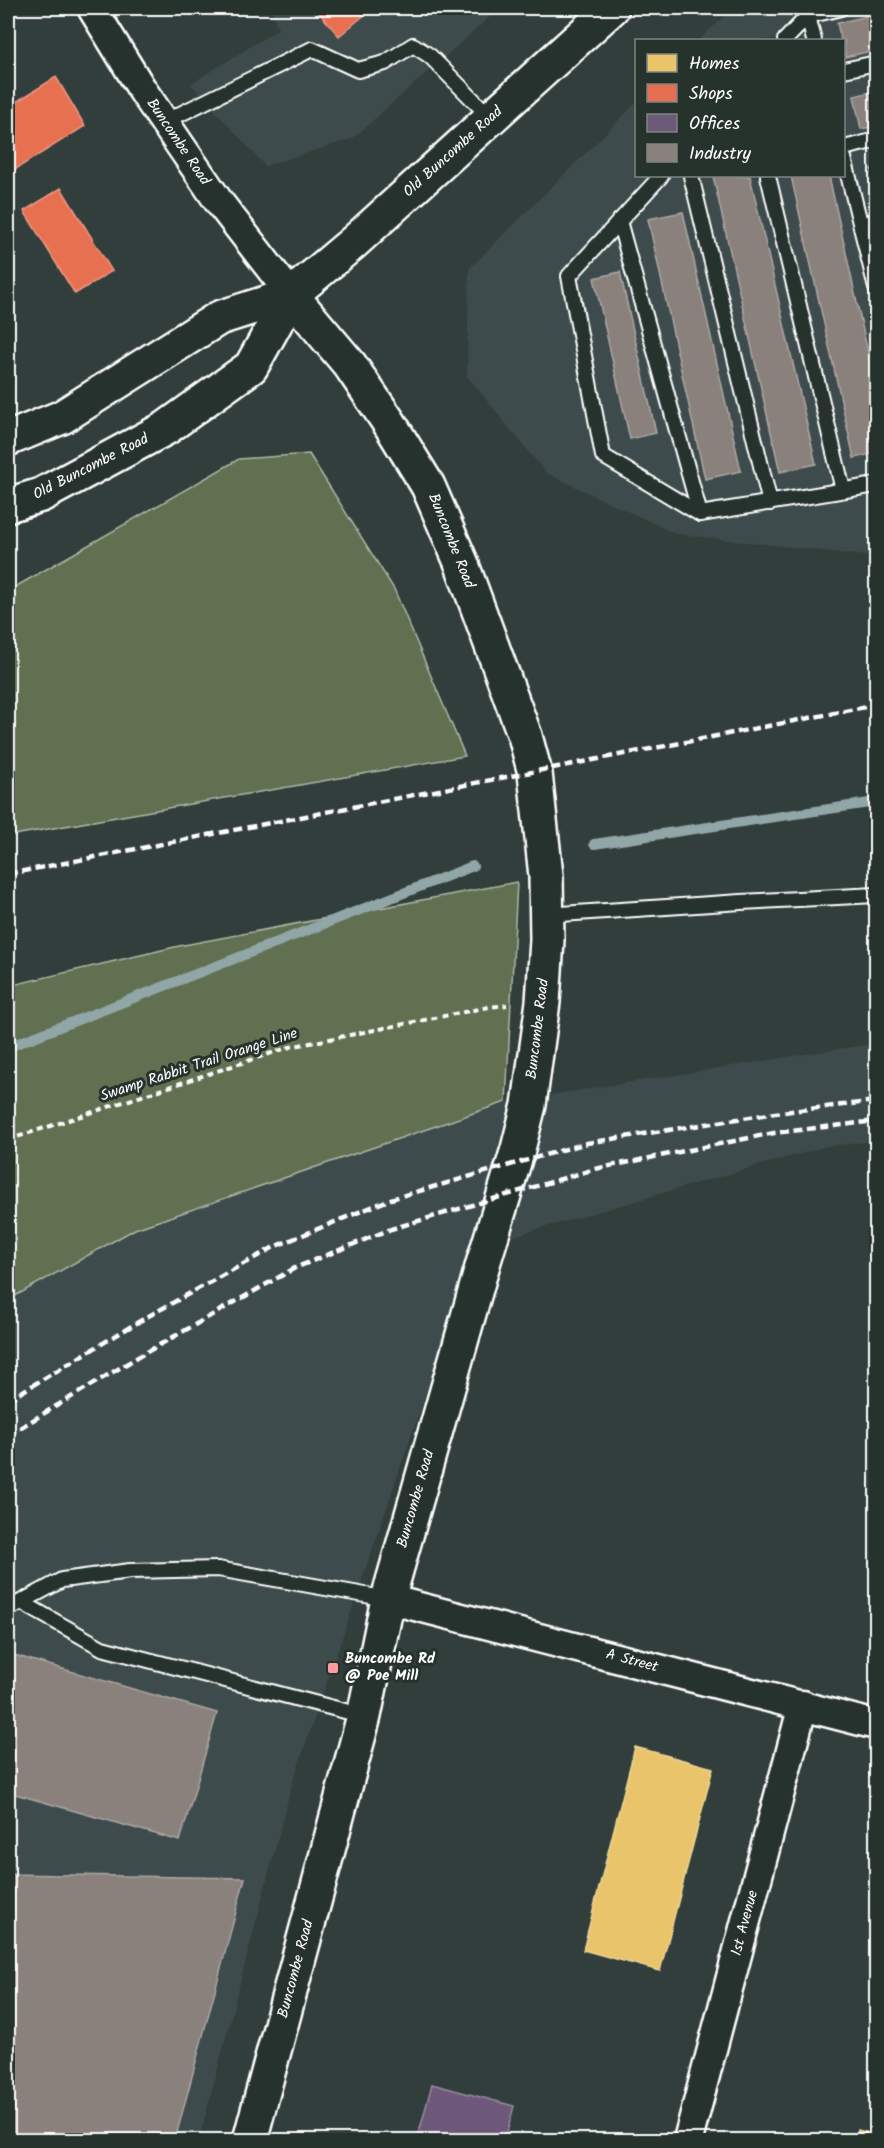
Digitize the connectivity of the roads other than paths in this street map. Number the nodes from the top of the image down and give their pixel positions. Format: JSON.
{"nodes":[{"id":1,"x":92,"y":8,"type":"edge"},
{"id":2,"x":612,"y":8,"type":"edge"},
{"id":3,"x":841,"y":8,"type":"edge"},
{"id":4,"x":808,"y":12,"type":"edge"},
{"id":5,"x":786,"y":39,"type":"edge"},
{"id":6,"x":814,"y":39,"type":"edge"},
{"id":7,"x":876,"y":63,"type":"edge"},
{"id":8,"x":845,"y":70,"type":"edge"},
{"id":9,"x":491,"y":118,"type":"junction"},
{"id":10,"x":164,"y":122,"type":"junction"},
{"id":11,"x":876,"y":140,"type":"edge"},
{"id":12,"x":845,"y":148,"type":"edge"},
{"id":13,"x":845,"y":165,"type":"edge"},
{"id":14,"x":660,"y":177,"type":"edge"},
{"id":15,"x":691,"y":177,"type":"edge"},
{"id":16,"x":768,"y":177,"type":"edge"},
{"id":17,"x":619,"y":221,"type":"junction"},
{"id":18,"x":876,"y":221,"type":"edge"},
{"id":19,"x":861,"y":225,"type":"junction"},
{"id":20,"x":876,"y":288,"type":"edge"},
{"id":21,"x":291,"y":295,"type":"junction"},
{"id":22,"x":8,"y":439,"type":"edge"},
{"id":23,"x":876,"y":485,"type":"edge"},
{"id":24,"x":843,"y":490,"type":"junction"},
{"id":25,"x":770,"y":503,"type":"junction"},
{"id":26,"x":8,"y":505,"type":"edge"},
{"id":27,"x":700,"y":514,"type":"junction"},
{"id":28,"x":876,"y":895,"type":"edge"},
{"id":29,"x":546,"y":915,"type":"junction"},
{"id":30,"x":388,"y":1599,"type":"junction"},
{"id":31,"x":21,"y":1602,"type":"junction"},
{"id":32,"x":8,"y":1609,"type":"edge"},
{"id":33,"x":803,"y":1705,"type":"junction"},
{"id":34,"x":364,"y":1716,"type":"junction"},
{"id":35,"x":876,"y":1725,"type":"edge"},
{"id":36,"x":250,"y":2140,"type":"edge"},
{"id":37,"x":688,"y":2140,"type":"edge"}],
"edges":[{"from":1,"to":10,"type":"street","name":"Buncombe Road"},
{"from":2,"to":9,"type":"street","name":"Old Buncombe Road"},
{"from":3,"to":4,"type":"lane"},
{"from":4,"to":5,"type":"lane"},
{"from":4,"to":6,"type":"lane"},
{"from":7,"to":8,"type":"lane"},
{"from":9,"to":10,"type":"lane"},
{"from":9,"to":21,"type":"street","name":"Old Buncombe Road"},
{"from":10,"to":21,"type":"street","name":"Buncombe Road"},
{"from":11,"to":12,"type":"lane"},
{"from":13,"to":19,"type":"lane"},
{"from":14,"to":17,"type":"lane"},
{"from":15,"to":25,"type":"lane"},
{"from":16,"to":24,"type":"lane"},
{"from":17,"to":27,"type":"lane"},
{"from":17,"to":27,"type":"lane"},
{"from":18,"to":19,"type":"lane"},
{"from":19,"to":20,"type":"lane"},
{"from":21,"to":22,"type":"street","name":"Old Buncombe Road"},
{"from":21,"to":26,"type":"street","name":"Old Buncombe Road"},
{"from":21,"to":29,"type":"street","name":"Buncombe Road"},
{"from":23,"to":24,"type":"lane"},
{"from":24,"to":25,"type":"lane"},
{"from":25,"to":27,"type":"lane"},
{"from":28,"to":29,"type":"lane"},
{"from":29,"to":30,"type":"street","name":"Buncombe Road"},
{"from":30,"to":31,"type":"lane"},
{"from":30,"to":33,"type":"street","name":"A Street"},
{"from":30,"to":34,"type":"street","name":"Buncombe Road"},
{"from":31,"to":32,"type":"lane"},
{"from":31,"to":34,"type":"lane"},
{"from":33,"to":35,"type":"street","name":"A Street"},
{"from":33,"to":37,"type":"street","name":"1st Avenue"},
{"from":34,"to":36,"type":"street","name":"Buncombe Road"}]}
